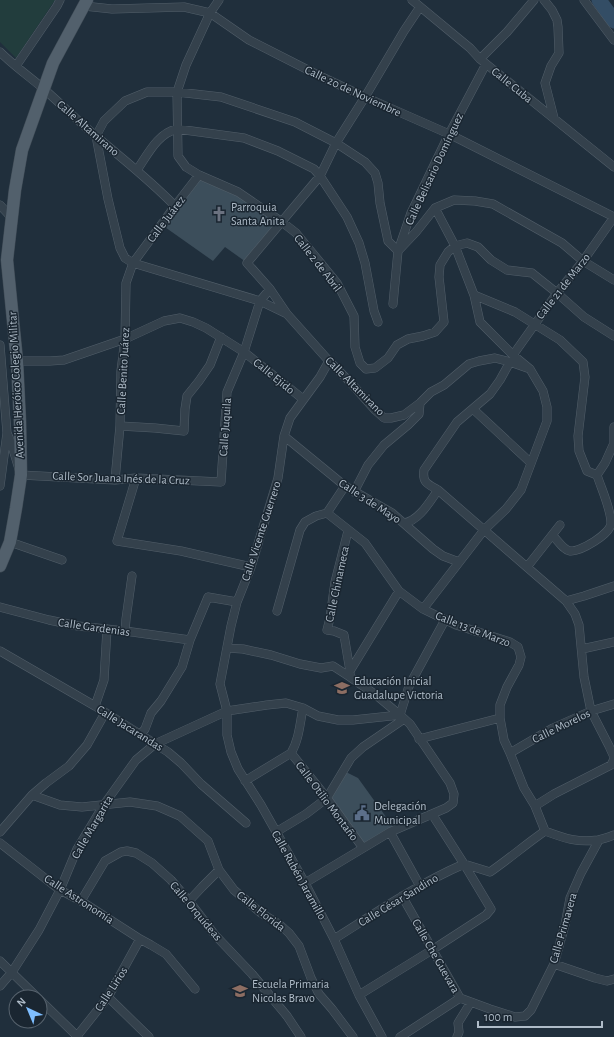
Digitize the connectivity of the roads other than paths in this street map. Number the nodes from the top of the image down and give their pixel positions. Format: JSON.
{"nodes":[{"id":1,"x":60,"y":0,"type":"edge"},
{"id":2,"x":218,"y":0,"type":"edge"},
{"id":3,"x":412,"y":0,"type":"edge"},
{"id":4,"x":534,"y":0,"type":"edge"},
{"id":5,"x":544,"y":0,"type":"edge"},
{"id":6,"x":584,"y":0,"type":"edge"},
{"id":7,"x":85,"y":3,"type":"edge"},
{"id":8,"x":420,"y":7,"type":"junction"},
{"id":9,"x":210,"y":13,"type":"junction"},
{"id":10,"x":614,"y":40,"type":"edge"},
{"id":11,"x":0,"y":52,"type":"edge"},
{"id":12,"x":483,"y":61,"type":"junction"},
{"id":13,"x":16,"y":66,"type":"junction"},
{"id":14,"x":44,"y":89,"type":"junction"},
{"id":15,"x":177,"y":92,"type":"junction"},
{"id":16,"x":365,"y":97,"type":"junction"},
{"id":17,"x":554,"y":118,"type":"junction"},
{"id":18,"x":178,"y":129,"type":"junction"},
{"id":19,"x":448,"y":134,"type":"junction"},
{"id":20,"x":96,"y":136,"type":"junction"},
{"id":21,"x":336,"y":143,"type":"junction"},
{"id":22,"x":614,"y":167,"type":"edge"},
{"id":23,"x":137,"y":170,"type":"junction"},
{"id":24,"x":199,"y":175,"type":"junction"},
{"id":25,"x":320,"y":176,"type":"junction"},
{"id":26,"x":0,"y":205,"type":"edge"},
{"id":27,"x":175,"y":206,"type":"junction"},
{"id":28,"x":435,"y":208,"type":"junction"},
{"id":29,"x":11,"y":217,"type":"junction"},
{"id":30,"x":614,"y":217,"type":"edge"},
{"id":31,"x":282,"y":222,"type":"junction"},
{"id":32,"x":455,"y":246,"type":"junction"},
{"id":33,"x":398,"y":251,"type":"junction"},
{"id":34,"x":583,"y":261,"type":"junction"},
{"id":35,"x":133,"y":263,"type":"junction"},
{"id":36,"x":614,"y":280,"type":"edge"},
{"id":37,"x":270,"y":289,"type":"junction"},
{"id":38,"x":557,"y":293,"type":"junction"},
{"id":39,"x":474,"y":295,"type":"junction"},
{"id":40,"x":260,"y":301,"type":"junction"},
{"id":41,"x":393,"y":304,"type":"dead end"},
{"id":42,"x":287,"y":314,"type":"junction"},
{"id":43,"x":378,"y":322,"type":"dead end"},
{"id":44,"x":534,"y":324,"type":"junction"},
{"id":45,"x":614,"y":336,"type":"edge"},
{"id":46,"x":221,"y":338,"type":"junction"},
{"id":47,"x":125,"y":339,"type":"junction"},
{"id":48,"x":0,"y":345,"type":"edge"},
{"id":49,"x":244,"y":352,"type":"junction"},
{"id":50,"x":511,"y":358,"type":"junction"},
{"id":51,"x":17,"y":361,"type":"junction"},
{"id":52,"x":329,"y":361,"type":"junction"},
{"id":53,"x":303,"y":399,"type":"junction"},
{"id":54,"x":420,"y":403,"type":"junction"},
{"id":55,"x":473,"y":409,"type":"junction"},
{"id":56,"x":120,"y":426,"type":"junction"},
{"id":57,"x":614,"y":427,"type":"edge"},
{"id":58,"x":7,"y":433,"type":"junction"},
{"id":59,"x":284,"y":436,"type":"junction"},
{"id":60,"x":614,"y":444,"type":"edge"},
{"id":61,"x":531,"y":463,"type":"junction"},
{"id":62,"x":21,"y":475,"type":"junction"},
{"id":63,"x":597,"y":475,"type":"junction"},
{"id":64,"x":136,"y":478,"type":"junction"},
{"id":65,"x":115,"y":480,"type":"junction"},
{"id":66,"x":221,"y":482,"type":"joint"},
{"id":67,"x":0,"y":486,"type":"edge"},
{"id":68,"x":345,"y":486,"type":"junction"},
{"id":69,"x":438,"y":490,"type":"junction"},
{"id":70,"x":354,"y":492,"type":"junction"},
{"id":71,"x":327,"y":513,"type":"junction"},
{"id":72,"x":404,"y":523,"type":"junction"},
{"id":73,"x":560,"y":525,"type":"dead end"},
{"id":74,"x":484,"y":530,"type":"junction"},
{"id":75,"x":348,"y":531,"type":"junction"},
{"id":76,"x":552,"y":535,"type":"junction"},
{"id":77,"x":10,"y":542,"type":"junction"},
{"id":78,"x":62,"y":560,"type":"dead end"},
{"id":79,"x":459,"y":562,"type":"junction"},
{"id":80,"x":0,"y":566,"type":"edge"},
{"id":81,"x":251,"y":567,"type":"junction"},
{"id":82,"x":527,"y":567,"type":"junction"},
{"id":83,"x":132,"y":576,"type":"dead end"},
{"id":84,"x":614,"y":586,"type":"edge"},
{"id":85,"x":399,"y":591,"type":"junction"},
{"id":86,"x":566,"y":601,"type":"junction"},
{"id":87,"x":237,"y":602,"type":"junction"},
{"id":88,"x":0,"y":607,"type":"edge"},
{"id":89,"x":423,"y":609,"type":"junction"},
{"id":90,"x":278,"y":611,"type":"dead end"},
{"id":91,"x":445,"y":620,"type":"junction"},
{"id":92,"x":107,"y":629,"type":"junction"},
{"id":93,"x":125,"y":631,"type":"junction"},
{"id":94,"x":190,"y":640,"type":"junction"},
{"id":95,"x":614,"y":642,"type":"edge"},
{"id":96,"x":227,"y":648,"type":"junction"},
{"id":97,"x":582,"y":649,"type":"junction"},
{"id":98,"x":0,"y":651,"type":"edge"},
{"id":99,"x":350,"y":674,"type":"junction"},
{"id":100,"x":614,"y":704,"type":"edge"},
{"id":101,"x":95,"y":706,"type":"junction"},
{"id":102,"x":303,"y":708,"type":"junction"},
{"id":103,"x":227,"y":711,"type":"junction"},
{"id":104,"x":591,"y":711,"type":"junction"},
{"id":105,"x":105,"y":713,"type":"junction"},
{"id":106,"x":402,"y":717,"type":"junction"},
{"id":107,"x":500,"y":718,"type":"junction"},
{"id":108,"x":140,"y":735,"type":"junction"},
{"id":109,"x":419,"y":739,"type":"junction"},
{"id":110,"x":155,"y":744,"type":"junction"},
{"id":111,"x":612,"y":745,"type":"edge"},
{"id":112,"x":291,"y":753,"type":"junction"},
{"id":113,"x":510,"y":753,"type":"junction"},
{"id":114,"x":614,"y":758,"type":"edge"},
{"id":115,"x":245,"y":780,"type":"junction"},
{"id":116,"x":32,"y":795,"type":"junction"},
{"id":117,"x":327,"y":798,"type":"junction"},
{"id":118,"x":103,"y":806,"type":"junction"},
{"id":119,"x":536,"y":806,"type":"junction"},
{"id":120,"x":432,"y":814,"type":"junction"},
{"id":121,"x":246,"y":823,"type":"dead end"},
{"id":122,"x":545,"y":831,"type":"junction"},
{"id":123,"x":0,"y":832,"type":"edge"},
{"id":124,"x":276,"y":832,"type":"junction"},
{"id":125,"x":390,"y":832,"type":"junction"},
{"id":126,"x":614,"y":835,"type":"edge"},
{"id":127,"x":599,"y":840,"type":"junction"},
{"id":128,"x":0,"y":842,"type":"edge"},
{"id":129,"x":363,"y":848,"type":"junction"},
{"id":130,"x":464,"y":864,"type":"junction"},
{"id":131,"x":219,"y":870,"type":"junction"},
{"id":132,"x":305,"y":883,"type":"junction"},
{"id":133,"x":420,"y":886,"type":"junction"},
{"id":134,"x":60,"y":890,"type":"junction"},
{"id":135,"x":402,"y":896,"type":"junction"},
{"id":136,"x":189,"y":900,"type":"junction"},
{"id":137,"x":81,"y":901,"type":"junction"},
{"id":138,"x":140,"y":939,"type":"junction"},
{"id":139,"x":334,"y":939,"type":"junction"},
{"id":140,"x":432,"y":950,"type":"junction"},
{"id":141,"x":0,"y":961,"type":"edge"},
{"id":142,"x":554,"y":964,"type":"junction"},
{"id":143,"x":12,"y":972,"type":"junction"},
{"id":144,"x":614,"y":979,"type":"edge"},
{"id":145,"x":0,"y":986,"type":"edge"},
{"id":146,"x":29,"y":989,"type":"edge"},
{"id":147,"x":195,"y":989,"type":"dead end"},
{"id":148,"x":358,"y":995,"type":"junction"},
{"id":149,"x":108,"y":997,"type":"junction"},
{"id":150,"x":460,"y":998,"type":"junction"},
{"id":151,"x":471,"y":1002,"type":"junction"},
{"id":152,"x":48,"y":1008,"type":"edge"},
{"id":153,"x":525,"y":1016,"type":"joint"},
{"id":154,"x":78,"y":1037,"type":"edge"},
{"id":155,"x":149,"y":1037,"type":"edge"},
{"id":156,"x":301,"y":1037,"type":"edge"},
{"id":157,"x":353,"y":1037,"type":"edge"},
{"id":158,"x":382,"y":1037,"type":"edge"},
{"id":159,"x":400,"y":1037,"type":"edge"},
{"id":160,"x":457,"y":1037,"type":"edge"}],
"edges":[{"from":1,"to":13,"type":"street"},
{"from":2,"to":9,"type":"street","name":"Calle 2 de Abril"},
{"from":3,"to":8,"type":"street","name":"Calle Cuba"},
{"from":4,"to":12,"type":"street","name":"Calle Belisario Domínguez"},
{"from":5,"to":17,"type":"street"},
{"from":6,"to":10,"type":"street"},
{"from":7,"to":9,"type":"street","name":"Calle 20 de Noviembre"},
{"from":7,"to":14,"type":"main road","name":"Avenida Heróico Colegio Militar"},
{"from":8,"to":12,"type":"street","name":"Calle Cuba"},
{"from":8,"to":16,"type":"street"},
{"from":9,"to":15,"type":"street","name":"Calle 2 de Abril"},
{"from":9,"to":16,"type":"street","name":"Calle 20 de Noviembre"},
{"from":11,"to":13,"type":"street","name":"Calle Altamirano"},
{"from":12,"to":17,"type":"street","name":"Calle Cuba"},
{"from":12,"to":19,"type":"street","name":"Calle Belisario Domínguez"},
{"from":13,"to":14,"type":"street","name":"Calle Altamirano"},
{"from":14,"to":20,"type":"street","name":"Calle Altamirano"},
{"from":14,"to":29,"type":"main road","name":"Avenida Heróico Colegio Militar"},
{"from":15,"to":18,"type":"street","name":"Calle 2 de Abril"},
{"from":15,"to":20,"type":"street"},
{"from":15,"to":21,"type":"street"},
{"from":16,"to":19,"type":"street","name":"Calle 20 de Noviembre"},
{"from":16,"to":21,"type":"street"},
{"from":17,"to":22,"type":"street","name":"Calle Cuba"},
{"from":18,"to":23,"type":"street"},
{"from":18,"to":24,"type":"street","name":"Calle 2 de Abril"},
{"from":18,"to":25,"type":"street"},
{"from":19,"to":30,"type":"street","name":"Calle 20 de Noviembre"},
{"from":19,"to":33,"type":"street","name":"Calle Belisario Domínguez"},
{"from":20,"to":23,"type":"street","name":"Calle Altamirano"},
{"from":20,"to":35,"type":"street"},
{"from":21,"to":25,"type":"street"},
{"from":21,"to":33,"type":"street"},
{"from":23,"to":27,"type":"street","name":"Calle Altamirano"},
{"from":24,"to":27,"type":"street","name":"Calle Juárez"},
{"from":24,"to":31,"type":"street","name":"Calle 2 de Abril"},
{"from":25,"to":31,"type":"street"},
{"from":25,"to":43,"type":"street"},
{"from":26,"to":29,"type":"street"},
{"from":27,"to":35,"type":"street","name":"Calle Juárez"},
{"from":28,"to":32,"type":"street"},
{"from":28,"to":33,"type":"street"},
{"from":28,"to":34,"type":"street"},
{"from":29,"to":51,"type":"main road","name":"Avenida Heróico Colegio Militar"},
{"from":30,"to":34,"type":"street","name":"Calle 21 de Marzo"},
{"from":31,"to":32,"type":"street","name":"Calle 2 de Abril"},
{"from":31,"to":37,"type":"street","name":"Calle Altamirano"},
{"from":32,"to":38,"type":"street"},
{"from":32,"to":39,"type":"street"},
{"from":33,"to":41,"type":"street","name":"Calle Belisario Domínguez"},
{"from":34,"to":36,"type":"street"},
{"from":34,"to":38,"type":"street","name":"Calle 21 de Marzo"},
{"from":35,"to":40,"type":"street"},
{"from":35,"to":47,"type":"street","name":"Calle Benito Juárez"},
{"from":37,"to":40,"type":"street"},
{"from":37,"to":42,"type":"street","name":"Calle Altamirano"},
{"from":38,"to":44,"type":"street","name":"Calle 21 de Marzo"},
{"from":38,"to":45,"type":"street"},
{"from":39,"to":44,"type":"street"},
{"from":39,"to":50,"type":"street"},
{"from":40,"to":42,"type":"street"},
{"from":40,"to":49,"type":"street","name":"Calle Juquila"},
{"from":42,"to":52,"type":"street","name":"Calle Altamirano"},
{"from":44,"to":50,"type":"street","name":"Calle 21 de Marzo"},
{"from":44,"to":63,"type":"street"},
{"from":46,"to":47,"type":"street","name":"Calle Ejido"},
{"from":46,"to":49,"type":"street","name":"Calle Ejido"},
{"from":46,"to":56,"type":"street"},
{"from":47,"to":51,"type":"street","name":"Calle Ejido"},
{"from":47,"to":56,"type":"street","name":"Calle Benito Juárez"},
{"from":48,"to":58,"type":"street"},
{"from":49,"to":53,"type":"street","name":"Calle Ejido"},
{"from":49,"to":66,"type":"street","name":"Calle Juquila"},
{"from":50,"to":54,"type":"street","name":"Calle Altamirano"},
{"from":50,"to":55,"type":"street","name":"Calle 21 de Marzo"},
{"from":50,"to":61,"type":"street"},
{"from":51,"to":62,"type":"main road","name":"Avenida Heróico Colegio Militar"},
{"from":52,"to":53,"type":"street","name":"Calle Vicente Guerrero"},
{"from":52,"to":54,"type":"street","name":"Calle Altamirano"},
{"from":53,"to":59,"type":"street","name":"Calle Vicente Guerrero"},
{"from":54,"to":70,"type":"street"},
{"from":55,"to":61,"type":"street"},
{"from":55,"to":69,"type":"street","name":"Calle 21 de Marzo"},
{"from":56,"to":65,"type":"street","name":"Calle Benito Juárez"},
{"from":57,"to":60,"type":"street"},
{"from":58,"to":62,"type":"street"},
{"from":58,"to":67,"type":"street"},
{"from":59,"to":68,"type":"street","name":"Calle 3 de Mayo"},
{"from":59,"to":81,"type":"street","name":"Calle Vicente Guerrero"},
{"from":60,"to":63,"type":"street"},
{"from":61,"to":74,"type":"street"},
{"from":62,"to":65,"type":"street","name":"Calle Sor Juana Inés de la Cruz"},
{"from":62,"to":77,"type":"main road","name":"Avenida Heróico Colegio Militar"},
{"from":63,"to":76,"type":"street"},
{"from":64,"to":65,"type":"street","name":"Calle Sor Juana Inés de la Cruz"},
{"from":64,"to":66,"type":"street","name":"Calle Sor Juana Inés de la Cruz"},
{"from":64,"to":81,"type":"street"},
{"from":68,"to":70,"type":"street","name":"Calle 3 de Mayo"},
{"from":68,"to":71,"type":"street"},
{"from":69,"to":72,"type":"street"},
{"from":69,"to":74,"type":"street"},
{"from":70,"to":72,"type":"street","name":"Calle 3 de Mayo"},
{"from":71,"to":75,"type":"street","name":"Calle 13 de Marzo"},
{"from":71,"to":90,"type":"street"},
{"from":72,"to":79,"type":"street","name":"Calle 3 de Mayo"},
{"from":73,"to":76,"type":"street"},
{"from":74,"to":79,"type":"street"},
{"from":74,"to":82,"type":"street"},
{"from":75,"to":85,"type":"street","name":"Calle 13 de Marzo"},
{"from":75,"to":99,"type":"street","name":"Calle Chinameca"},
{"from":76,"to":82,"type":"street"},
{"from":77,"to":78,"type":"street"},
{"from":77,"to":80,"type":"main road","name":"Avenida Heróico Colegio Militar"},
{"from":79,"to":89,"type":"street"},
{"from":81,"to":87,"type":"street","name":"Calle Vicente Guerrero"},
{"from":82,"to":86,"type":"street"},
{"from":83,"to":93,"type":"street"},
{"from":84,"to":86,"type":"street"},
{"from":85,"to":89,"type":"street","name":"Calle 13 de Marzo"},
{"from":85,"to":99,"type":"street"},
{"from":86,"to":97,"type":"street"},
{"from":87,"to":94,"type":"street"},
{"from":87,"to":96,"type":"street","name":"Calle Vicente Guerrero"},
{"from":88,"to":92,"type":"street","name":"Calle Gardenias"},
{"from":89,"to":91,"type":"street","name":"Calle 13 de Marzo"},
{"from":91,"to":106,"type":"street"},
{"from":91,"to":107,"type":"street","name":"Calle 13 de Marzo"},
{"from":92,"to":93,"type":"street","name":"Calle Gardenias"},
{"from":92,"to":101,"type":"street"},
{"from":93,"to":94,"type":"street","name":"Calle Gardenias"},
{"from":94,"to":108,"type":"street"},
{"from":95,"to":97,"type":"street"},
{"from":96,"to":99,"type":"street"},
{"from":96,"to":103,"type":"street","name":"Calle Vicente Guerrero"},
{"from":97,"to":104,"type":"street"},
{"from":98,"to":101,"type":"street","name":"Calle Jacarandas"},
{"from":99,"to":106,"type":"street"},
{"from":100,"to":104,"type":"street","name":"Calle Morelos"},
{"from":101,"to":105,"type":"street","name":"Calle Jacarandas"},
{"from":102,"to":103,"type":"street","name":"Calle Margarita"},
{"from":102,"to":106,"type":"street","name":"Calle Margarita"},
{"from":102,"to":112,"type":"street"},
{"from":103,"to":110,"type":"street","name":"Calle Margarita"},
{"from":103,"to":115,"type":"street","name":"Calle Rubén Jaramillo"},
{"from":104,"to":111,"type":"street"},
{"from":104,"to":113,"type":"street","name":"Calle Morelos"},
{"from":105,"to":108,"type":"street","name":"Calle Jacarandas"},
{"from":105,"to":116,"type":"street"},
{"from":106,"to":109,"type":"street"},
{"from":106,"to":117,"type":"street"},
{"from":107,"to":109,"type":"street"},
{"from":107,"to":113,"type":"street","name":"Calle 13 de Marzo"},
{"from":108,"to":110,"type":"street","name":"Calle Jacarandas"},
{"from":109,"to":120,"type":"street"},
{"from":110,"to":118,"type":"street","name":"Calle Margarita"},
{"from":110,"to":121,"type":"street","name":"Calle Jacarandas"},
{"from":111,"to":114,"type":"street"},
{"from":112,"to":115,"type":"street"},
{"from":112,"to":117,"type":"street","name":"Calle Otilio Montaño"},
{"from":113,"to":119,"type":"street","name":"Calle 13 de Marzo"},
{"from":114,"to":119,"type":"street"},
{"from":115,"to":124,"type":"street","name":"Calle Rubén Jaramillo"},
{"from":116,"to":118,"type":"street","name":"Calle Florida"},
{"from":116,"to":123,"type":"street"},
{"from":117,"to":124,"type":"street"},
{"from":117,"to":129,"type":"street","name":"Calle Otilio Montaño"},
{"from":118,"to":131,"type":"street","name":"Calle Florida"},
{"from":118,"to":134,"type":"street","name":"Calle Margarita"},
{"from":119,"to":122,"type":"street","name":"Calle 13 de Marzo"},
{"from":120,"to":125,"type":"street"},
{"from":120,"to":130,"type":"street"},
{"from":122,"to":127,"type":"street"},
{"from":122,"to":130,"type":"street"},
{"from":124,"to":132,"type":"street","name":"Calle Rubén Jaramillo"},
{"from":125,"to":129,"type":"street"},
{"from":125,"to":133,"type":"street"},
{"from":126,"to":127,"type":"street"},
{"from":127,"to":142,"type":"street","name":"Calle Primavera"},
{"from":128,"to":134,"type":"street","name":"Calle Astronomía"},
{"from":129,"to":132,"type":"street"},
{"from":130,"to":133,"type":"street","name":"Calle César Sandino"},
{"from":130,"to":140,"type":"street"},
{"from":131,"to":136,"type":"street"},
{"from":131,"to":157,"type":"street","name":"Calle Florida"},
{"from":132,"to":139,"type":"street","name":"Calle Rubén Jaramillo"},
{"from":133,"to":135,"type":"street","name":"Calle César Sandino"},
{"from":134,"to":137,"type":"street","name":"Calle Astronomía"},
{"from":134,"to":143,"type":"street","name":"Calle Margarita"},
{"from":135,"to":139,"type":"street","name":"Calle César Sandino"},
{"from":135,"to":140,"type":"street","name":"Calle Che Guevara"},
{"from":136,"to":137,"type":"street","name":"Calle Orquídeas"},
{"from":136,"to":156,"type":"street","name":"Calle Orquídeas"},
{"from":137,"to":138,"type":"street","name":"Calle Astronomía"},
{"from":138,"to":147,"type":"street","name":"Calle Astronomía"},
{"from":138,"to":149,"type":"street","name":"Calle Lirios"},
{"from":139,"to":148,"type":"street","name":"Calle Rubén Jaramillo"},
{"from":140,"to":148,"type":"street"},
{"from":140,"to":150,"type":"street","name":"Calle Che Guevara"},
{"from":141,"to":143,"type":"street"},
{"from":142,"to":144,"type":"street"},
{"from":142,"to":153,"type":"street","name":"Calle Primavera"},
{"from":143,"to":145,"type":"street","name":"Calle Margarita"},
{"from":143,"to":146,"type":"street"},
{"from":148,"to":158,"type":"street","name":"Calle Rubén Jaramillo"},
{"from":149,"to":154,"type":"street","name":"Calle Lirios"},
{"from":149,"to":155,"type":"street"},
{"from":150,"to":151,"type":"street","name":"Calle Che Guevara"},
{"from":150,"to":159,"type":"street"},
{"from":151,"to":153,"type":"street","name":"Calle Che Guevara"},
{"from":151,"to":160,"type":"street"},
{"from":152,"to":154,"type":"street"}]}
